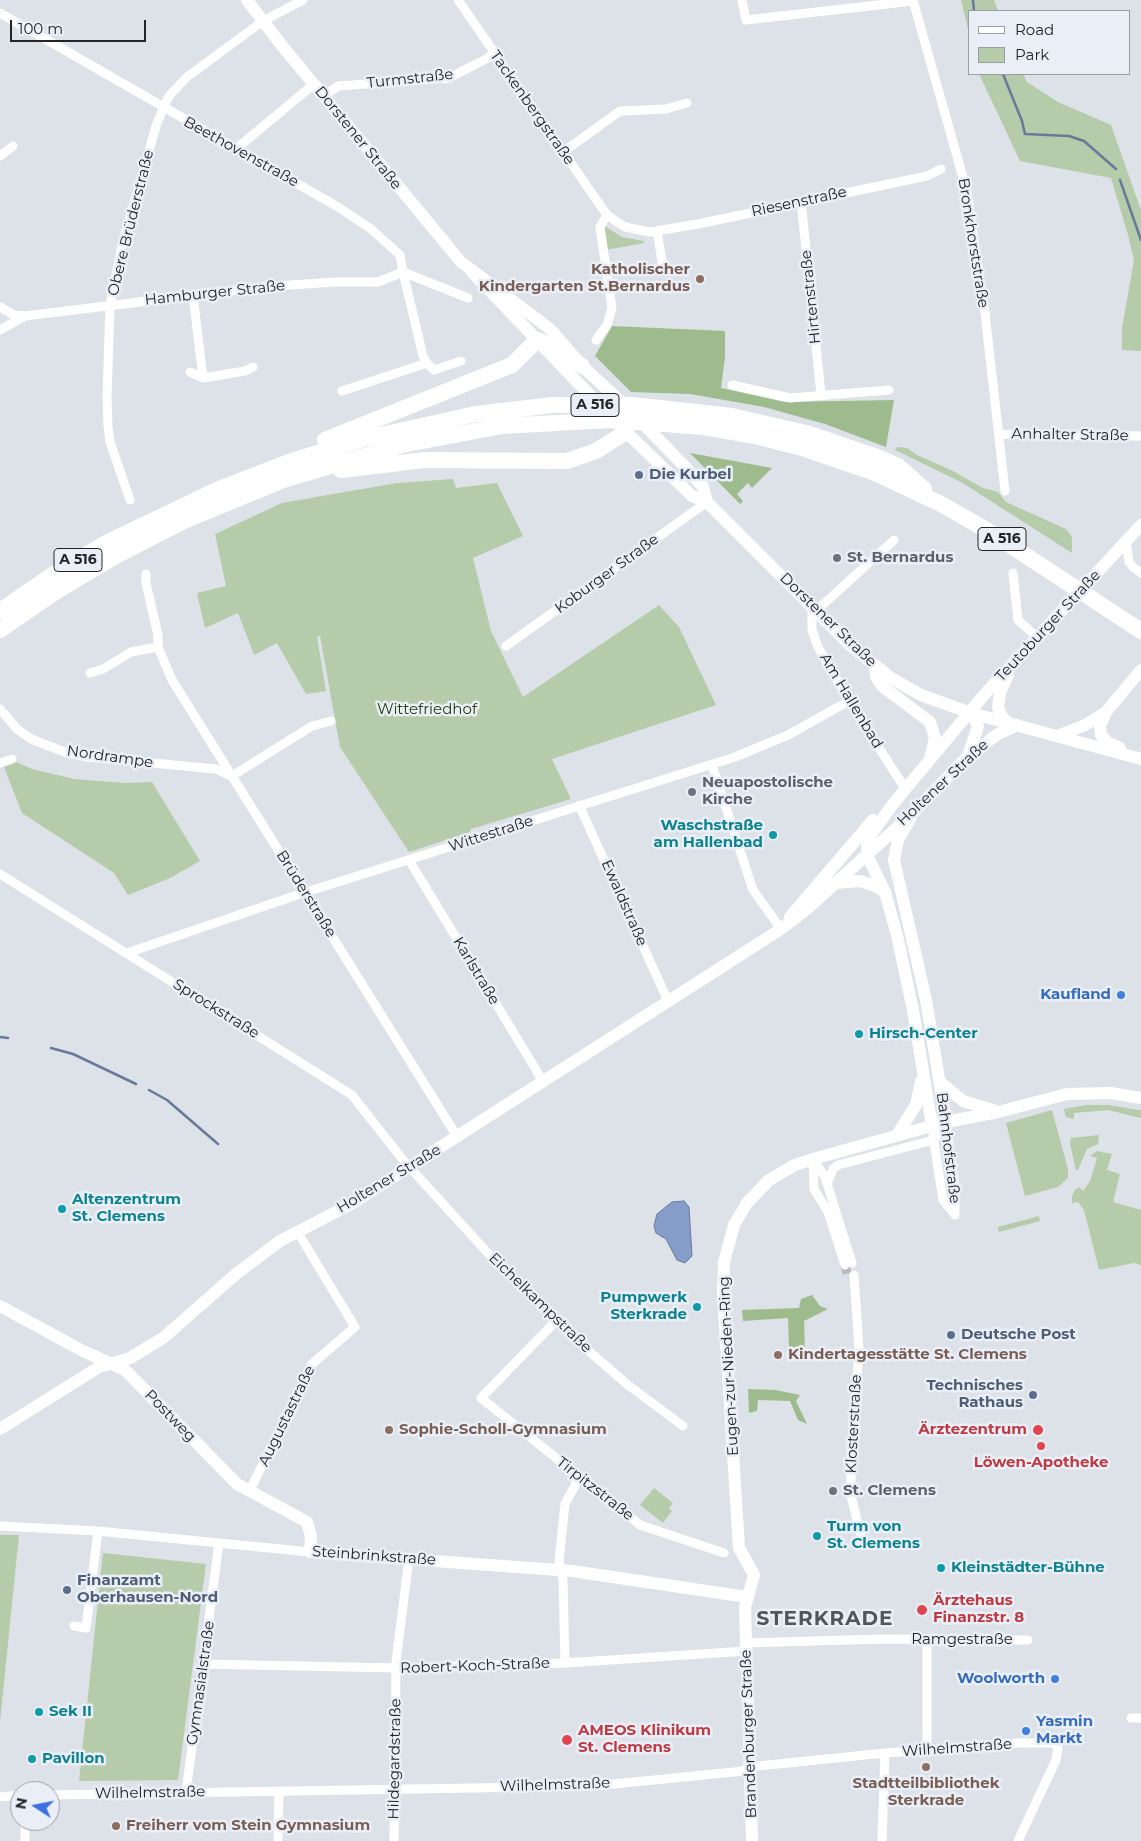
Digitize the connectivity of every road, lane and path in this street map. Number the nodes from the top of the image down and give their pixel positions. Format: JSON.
{"nodes":[{"id":1,"x":247,"y":0,"type":"edge"},
{"id":2,"x":303,"y":0,"type":"edge"},
{"id":3,"x":458,"y":0,"type":"edge"},
{"id":4,"x":742,"y":0,"type":"edge"},
{"id":5,"x":913,"y":0,"type":"edge"},
{"id":6,"x":0,"y":13,"type":"edge"},
{"id":7,"x":263,"y":21,"type":"junction"},
{"id":8,"x":493,"y":53,"type":"junction"},
{"id":9,"x":314,"y":84,"type":"junction"},
{"id":10,"x":324,"y":96,"type":"junction"},
{"id":11,"x":687,"y":103,"type":"dead end"},
{"id":12,"x":163,"y":108,"type":"junction"},
{"id":13,"x":14,"y":146,"type":"dead end"},
{"id":14,"x":236,"y":150,"type":"junction"},
{"id":15,"x":563,"y":152,"type":"junction"},
{"id":16,"x":0,"y":156,"type":"edge"},
{"id":17,"x":941,"y":169,"type":"dead end"},
{"id":18,"x":801,"y":201,"type":"junction"},
{"id":19,"x":607,"y":215,"type":"junction"},
{"id":20,"x":657,"y":231,"type":"junction"},
{"id":21,"x":663,"y":267,"type":"dead end"},
{"id":22,"x":403,"y":272,"type":"junction"},
{"id":23,"x":472,"y":272,"type":"junction"},
{"id":24,"x":193,"y":295,"type":"junction"},
{"id":25,"x":468,"y":298,"type":"dead end"},
{"id":26,"x":110,"y":306,"type":"junction"},
{"id":27,"x":0,"y":307,"type":"edge"},
{"id":28,"x":25,"y":316,"type":"junction"},
{"id":29,"x":0,"y":330,"type":"edge"},
{"id":30,"x":536,"y":340,"type":"junction"},
{"id":31,"x":596,"y":340,"type":"dead end"},
{"id":32,"x":461,"y":361,"type":"dead end"},
{"id":33,"x":427,"y":363,"type":"junction"},
{"id":34,"x":253,"y":366,"type":"dead end"},
{"id":35,"x":582,"y":366,"type":"junction"},
{"id":36,"x":190,"y":372,"type":"dead end"},
{"id":37,"x":203,"y":378,"type":"junction"},
{"id":38,"x":732,"y":385,"type":"dead end"},
{"id":39,"x":889,"y":390,"type":"dead end"},
{"id":40,"x":342,"y":391,"type":"dead end"},
{"id":41,"x":821,"y":394,"type":"junction"},
{"id":42,"x":630,"y":410,"type":"junction"},
{"id":43,"x":626,"y":432,"type":"junction"},
{"id":44,"x":999,"y":434,"type":"junction"},
{"id":45,"x":1141,"y":436,"type":"edge"},
{"id":46,"x":292,"y":469,"type":"junction"},
{"id":47,"x":1005,"y":491,"type":"dead end"},
{"id":48,"x":130,"y":500,"type":"dead end"},
{"id":49,"x":707,"y":502,"type":"junction"},
{"id":50,"x":941,"y":504,"type":"junction"},
{"id":51,"x":1141,"y":525,"type":"edge"},
{"id":52,"x":894,"y":540,"type":"dead end"},
{"id":53,"x":1126,"y":541,"type":"junction"},
{"id":54,"x":1012,"y":573,"type":"dead end"},
{"id":55,"x":1141,"y":573,"type":"edge"},
{"id":56,"x":146,"y":574,"type":"dead end"},
{"id":57,"x":814,"y":609,"type":"junction"},
{"id":58,"x":0,"y":611,"type":"edge"},
{"id":59,"x":0,"y":630,"type":"edge"},
{"id":60,"x":1141,"y":631,"type":"edge"},
{"id":61,"x":1038,"y":638,"type":"junction"},
{"id":62,"x":506,"y":646,"type":"dead end"},
{"id":63,"x":158,"y":647,"type":"junction"},
{"id":64,"x":875,"y":666,"type":"junction"},
{"id":65,"x":1011,"y":668,"type":"junction"},
{"id":66,"x":1141,"y":670,"type":"edge"},
{"id":67,"x":90,"y":673,"type":"dead end"},
{"id":68,"x":849,"y":701,"type":"junction"},
{"id":69,"x":0,"y":710,"type":"edge"},
{"id":70,"x":1106,"y":712,"type":"junction"},
{"id":71,"x":971,"y":713,"type":"junction"},
{"id":72,"x":331,"y":721,"type":"dead end"},
{"id":73,"x":1013,"y":724,"type":"junction"},
{"id":74,"x":1057,"y":736,"type":"junction"},
{"id":75,"x":968,"y":756,"type":"junction"},
{"id":76,"x":1141,"y":758,"type":"edge"},
{"id":77,"x":12,"y":759,"type":"dead end"},
{"id":78,"x":930,"y":760,"type":"junction"},
{"id":79,"x":0,"y":763,"type":"edge"},
{"id":80,"x":712,"y":765,"type":"junction"},
{"id":81,"x":232,"y":776,"type":"junction"},
{"id":82,"x":906,"y":790,"type":"junction"},
{"id":83,"x":893,"y":804,"type":"junction"},
{"id":84,"x":579,"y":805,"type":"junction"},
{"id":85,"x":912,"y":814,"type":"junction"},
{"id":86,"x":846,"y":850,"type":"junction"},
{"id":87,"x":868,"y":851,"type":"junction"},
{"id":88,"x":409,"y":860,"type":"junction"},
{"id":89,"x":894,"y":860,"type":"junction"},
{"id":90,"x":0,"y":874,"type":"edge"},
{"id":91,"x":835,"y":883,"type":"junction"},
{"id":92,"x":885,"y":892,"type":"junction"},
{"id":93,"x":305,"y":893,"type":"junction"},
{"id":94,"x":781,"y":929,"type":"junction"},
{"id":95,"x":127,"y":953,"type":"junction"},
{"id":96,"x":668,"y":1001,"type":"junction"},
{"id":97,"x":922,"y":1071,"type":"junction"},
{"id":98,"x":939,"y":1081,"type":"junction"},
{"id":99,"x":544,"y":1083,"type":"junction"},
{"id":100,"x":1141,"y":1098,"type":"edge"},
{"id":101,"x":998,"y":1112,"type":"junction"},
{"id":102,"x":946,"y":1122,"type":"junction"},
{"id":103,"x":932,"y":1126,"type":"junction"},
{"id":104,"x":897,"y":1135,"type":"junction"},
{"id":105,"x":458,"y":1138,"type":"junction"},
{"id":106,"x":934,"y":1140,"type":"junction"},
{"id":107,"x":813,"y":1159,"type":"junction"},
{"id":108,"x":411,"y":1167,"type":"junction"},
{"id":109,"x":828,"y":1180,"type":"junction"},
{"id":110,"x":297,"y":1231,"type":"junction"},
{"id":111,"x":851,"y":1276,"type":"tunnel mouth"},
{"id":112,"x":0,"y":1306,"type":"edge"},
{"id":113,"x":556,"y":1321,"type":"junction"},
{"id":114,"x":111,"y":1363,"type":"junction"},
{"id":115,"x":683,"y":1426,"type":"dead end"},
{"id":116,"x":0,"y":1429,"type":"edge"},
{"id":117,"x":579,"y":1478,"type":"junction"},
{"id":118,"x":247,"y":1491,"type":"junction"},
{"id":119,"x":0,"y":1526,"type":"edge"},
{"id":120,"x":98,"y":1531,"type":"junction"},
{"id":121,"x":219,"y":1543,"type":"junction"},
{"id":122,"x":863,"y":1544,"type":"dead end"},
{"id":123,"x":310,"y":1552,"type":"junction"},
{"id":124,"x":724,"y":1553,"type":"dead end"},
{"id":125,"x":409,"y":1558,"type":"junction"},
{"id":126,"x":561,"y":1570,"type":"junction"},
{"id":127,"x":747,"y":1597,"type":"junction"},
{"id":128,"x":74,"y":1626,"type":"dead end"},
{"id":129,"x":1028,"y":1640,"type":"dead end"},
{"id":130,"x":927,"y":1641,"type":"junction"},
{"id":131,"x":746,"y":1647,"type":"junction"},
{"id":132,"x":564,"y":1662,"type":"junction"},
{"id":133,"x":203,"y":1664,"type":"junction"},
{"id":134,"x":396,"y":1668,"type":"junction"},
{"id":135,"x":927,"y":1750,"type":"junction"},
{"id":136,"x":885,"y":1753,"type":"junction"},
{"id":137,"x":748,"y":1767,"type":"junction"},
{"id":138,"x":395,"y":1790,"type":"junction"},
{"id":139,"x":279,"y":1791,"type":"junction"},
{"id":140,"x":186,"y":1792,"type":"junction"},
{"id":141,"x":60,"y":1795,"type":"edge"},
{"id":142,"x":278,"y":1841,"type":"edge"},
{"id":143,"x":394,"y":1841,"type":"edge"},
{"id":144,"x":752,"y":1841,"type":"edge"},
{"id":145,"x":882,"y":1841,"type":"edge"},
{"id":146,"x":1018,"y":1841,"type":"edge"}],
"edges":[{"from":1,"to":7,"type":"main road","name":"Dorstener Straße"},
{"from":2,"to":7,"type":"street","name":"Obere Brüderstraße"},
{"from":3,"to":8,"type":"street","name":"Tackenbergstraße"},
{"from":4,"to":5,"type":"street"},
{"from":5,"to":44,"type":"street","name":"Bronkhorststraße"},
{"from":6,"to":12,"type":"street","name":"Beethovenstraße"},
{"from":7,"to":9,"type":"main road","name":"Dorstener Straße"},
{"from":7,"to":12,"type":"street","name":"Obere Brüderstraße"},
{"from":8,"to":10,"type":"street","name":"Turmstraße"},
{"from":8,"to":15,"type":"street","name":"Tackenbergstraße"},
{"from":9,"to":10,"type":"main road","name":"Dorstener Straße"},
{"from":9,"to":14,"type":"street"},
{"from":10,"to":23,"type":"main road","name":"Dorstener Straße"},
{"from":11,"to":15,"type":"street"},
{"from":12,"to":14,"type":"street","name":"Beethovenstraße"},
{"from":12,"to":26,"type":"street","name":"Obere Brüderstraße"},
{"from":13,"to":16,"type":"street"},
{"from":14,"to":22,"type":"street","name":"Beethovenstraße"},
{"from":15,"to":19,"type":"street","name":"Tackenbergstraße"},
{"from":17,"to":18,"type":"street","name":"Riesenstraße"},
{"from":18,"to":20,"type":"street","name":"Riesenstraße"},
{"from":18,"to":41,"type":"street","name":"Hirtenstraße"},
{"from":19,"to":20,"type":"street","name":"Riesenstraße"},
{"from":19,"to":31,"type":"street"},
{"from":20,"to":21,"type":"street"},
{"from":22,"to":24,"type":"street","name":"Hamburger Straße"},
{"from":22,"to":25,"type":"street"},
{"from":22,"to":33,"type":"street","name":"Beethovenstraße"},
{"from":23,"to":30,"type":"main road","name":"Dorstener Straße"},
{"from":23,"to":35,"type":"main road","name":"Dorstener Straße"},
{"from":24,"to":26,"type":"street","name":"Hamburger Straße"},
{"from":24,"to":37,"type":"street"},
{"from":26,"to":28,"type":"street","name":"Hamburger Straße"},
{"from":26,"to":48,"type":"street","name":"Obere Brüderstraße"},
{"from":27,"to":28,"type":"street"},
{"from":28,"to":29,"type":"street","name":"Hamburger Straße"},
{"from":30,"to":35,"type":"highway"},
{"from":30,"to":43,"type":"main road","name":"Dorstener Straße"},
{"from":30,"to":46,"type":"highway"},
{"from":32,"to":33,"type":"street"},
{"from":33,"to":40,"type":"street"},
{"from":34,"to":37,"type":"street"},
{"from":35,"to":42,"type":"main road","name":"Dorstener Straße"},
{"from":36,"to":37,"type":"street"},
{"from":38,"to":41,"type":"street"},
{"from":39,"to":41,"type":"street"},
{"from":42,"to":43,"type":"highway"},
{"from":42,"to":49,"type":"main road","name":"Dorstener Straße"},
{"from":43,"to":46,"type":"highway"},
{"from":43,"to":49,"type":"main road","name":"Dorstener Straße"},
{"from":44,"to":45,"type":"street","name":"Anhalter Straße"},
{"from":44,"to":47,"type":"street","name":"Bronkhorststraße"},
{"from":46,"to":50,"type":"highway","number":"A 516"},
{"from":46,"to":50,"type":"highway","number":"A 516"},
{"from":46,"to":58,"type":"highway","number":"A 516"},
{"from":46,"to":59,"type":"highway","number":"A 516"},
{"from":49,"to":57,"type":"main road","name":"Dorstener Straße"},
{"from":49,"to":62,"type":"street","name":"Koburger Straße"},
{"from":50,"to":60,"type":"highway","number":"A 516"},
{"from":51,"to":53,"type":"main road","name":"Teutoburger Straße"},
{"from":52,"to":57,"type":"street"},
{"from":53,"to":55,"type":"street"},
{"from":53,"to":61,"type":"main road","name":"Teutoburger Straße"},
{"from":54,"to":61,"type":"street"},
{"from":56,"to":63,"type":"street","name":"Brüderstraße"},
{"from":57,"to":64,"type":"main road","name":"Dorstener Straße"},
{"from":57,"to":68,"type":"street","name":"Am Hallenbad"},
{"from":61,"to":65,"type":"main road","name":"Teutoburger Straße"},
{"from":63,"to":67,"type":"street"},
{"from":63,"to":81,"type":"street","name":"Brüderstraße"},
{"from":64,"to":71,"type":"main road","name":"Dorstener Straße"},
{"from":64,"to":78,"type":"main road"},
{"from":65,"to":71,"type":"main road","name":"Teutoburger Straße"},
{"from":65,"to":73,"type":"main road"},
{"from":66,"to":70,"type":"main road"},
{"from":68,"to":80,"type":"street","name":"Wittestraße"},
{"from":68,"to":82,"type":"street","name":"Am Hallenbad"},
{"from":69,"to":81,"type":"street","name":"Nordrampe"},
{"from":70,"to":74,"type":"main road"},
{"from":70,"to":76,"type":"main road"},
{"from":71,"to":73,"type":"main road","name":"Dorstener Straße"},
{"from":71,"to":75,"type":"main road"},
{"from":71,"to":78,"type":"main road","name":"Holtener Straße"},
{"from":72,"to":81,"type":"street"},
{"from":73,"to":74,"type":"main road","name":"Dorstener Straße"},
{"from":73,"to":75,"type":"main road","name":"Holtener Straße"},
{"from":74,"to":76,"type":"main road","name":"Dorstener Straße"},
{"from":75,"to":85,"type":"main road","name":"Holtener Straße"},
{"from":77,"to":79,"type":"street"},
{"from":78,"to":82,"type":"main road","name":"Holtener Straße"},
{"from":80,"to":84,"type":"street","name":"Wittestraße"},
{"from":80,"to":94,"type":"street"},
{"from":81,"to":93,"type":"street","name":"Brüderstraße"},
{"from":82,"to":83,"type":"main road","name":"Holtener Straße"},
{"from":83,"to":86,"type":"main road","name":"Holtener Straße"},
{"from":83,"to":87,"type":"main road","name":"Holtener Straße"},
{"from":84,"to":88,"type":"street","name":"Wittestraße"},
{"from":84,"to":96,"type":"street","name":"Ewaldstraße"},
{"from":85,"to":87,"type":"main road","name":"Holtener Straße"},
{"from":85,"to":89,"type":"main road","name":"Bahnhofstraße"},
{"from":86,"to":87,"type":"main road"},
{"from":86,"to":94,"type":"main road","name":"Holtener Straße"},
{"from":87,"to":89,"type":"main road"},
{"from":87,"to":91,"type":"main road","name":"Holtener Straße"},
{"from":87,"to":92,"type":"main road","name":"Bahnhofstraße"},
{"from":88,"to":93,"type":"street","name":"Wittestraße"},
{"from":88,"to":99,"type":"street","name":"Karlstraße"},
{"from":89,"to":98,"type":"main road","name":"Bahnhofstraße"},
{"from":90,"to":95,"type":"street","name":"Sprockstraße"},
{"from":91,"to":92,"type":"main road"},
{"from":91,"to":94,"type":"main road","name":"Holtener Straße"},
{"from":92,"to":97,"type":"main road","name":"Bahnhofstraße"},
{"from":93,"to":95,"type":"street","name":"Wittestraße"},
{"from":93,"to":105,"type":"street","name":"Brüderstraße"},
{"from":94,"to":96,"type":"main road","name":"Holtener Straße"},
{"from":95,"to":108,"type":"street","name":"Sprockstraße"},
{"from":96,"to":99,"type":"main road","name":"Holtener Straße"},
{"from":97,"to":103,"type":"main road","name":"Bahnhofstraße"},
{"from":97,"to":104,"type":"main road"},
{"from":98,"to":101,"type":"main road"},
{"from":98,"to":102,"type":"main road","name":"Bahnhofstraße"},
{"from":99,"to":105,"type":"main road","name":"Holtener Straße"},
{"from":100,"to":101,"type":"main road","name":"Eugen-zur-Nieden-Ring"},
{"from":101,"to":102,"type":"main road","name":"Eugen-zur-Nieden-Ring"},
{"from":102,"to":103,"type":"main road","name":"Eugen-zur-Nieden-Ring"},
{"from":102,"to":106,"type":"street"},
{"from":102,"to":106,"type":"street","name":"Bahnhofstraße"},
{"from":103,"to":104,"type":"main road","name":"Eugen-zur-Nieden-Ring"},
{"from":103,"to":106,"type":"street","name":"Bahnhofstraße"},
{"from":104,"to":107,"type":"main road","name":"Eugen-zur-Nieden-Ring"},
{"from":105,"to":108,"type":"main road","name":"Holtener Straße"},
{"from":106,"to":109,"type":"street"},
{"from":107,"to":109,"type":"street"},
{"from":107,"to":109,"type":"street"},
{"from":107,"to":127,"type":"main road","name":"Eugen-zur-Nieden-Ring"},
{"from":108,"to":110,"type":"main road","name":"Holtener Straße"},
{"from":108,"to":113,"type":"street","name":"Eichelkampstraße"},
{"from":110,"to":114,"type":"main road","name":"Holtener Straße"},
{"from":110,"to":118,"type":"street","name":"Augustastraße"},
{"from":111,"to":122,"type":"street","name":"Klosterstraße"},
{"from":112,"to":114,"type":"main road","name":"Postweg"},
{"from":113,"to":115,"type":"street","name":"Eichelkampstraße"},
{"from":113,"to":117,"type":"street","name":"Tirpitzstraße"},
{"from":114,"to":116,"type":"main road","name":"Holtener Straße"},
{"from":114,"to":118,"type":"main road","name":"Postweg"},
{"from":117,"to":124,"type":"street","name":"Tirpitzstraße"},
{"from":117,"to":126,"type":"street"},
{"from":118,"to":123,"type":"main road","name":"Postweg"},
{"from":119,"to":120,"type":"street","name":"Steinbrinkstraße"},
{"from":120,"to":121,"type":"street","name":"Steinbrinkstraße"},
{"from":120,"to":128,"type":"street"},
{"from":121,"to":123,"type":"street","name":"Steinbrinkstraße"},
{"from":121,"to":133,"type":"street","name":"Gymnasialstraße"},
{"from":123,"to":125,"type":"main road","name":"Steinbrinkstraße"},
{"from":125,"to":126,"type":"main road","name":"Steinbrinkstraße"},
{"from":125,"to":134,"type":"street","name":"Hildegardstraße"},
{"from":126,"to":127,"type":"main road","name":"Steinbrinkstraße"},
{"from":126,"to":132,"type":"street"},
{"from":127,"to":131,"type":"main road","name":"Brandenburger Straße"},
{"from":129,"to":130,"type":"street","name":"Ramgestraße"},
{"from":130,"to":131,"type":"street","name":"Ramgestraße"},
{"from":130,"to":135,"type":"street"},
{"from":131,"to":132,"type":"street","name":"Robert-Koch-Straße"},
{"from":131,"to":137,"type":"main road","name":"Brandenburger Straße"},
{"from":132,"to":134,"type":"street","name":"Robert-Koch-Straße"},
{"from":133,"to":134,"type":"street","name":"Robert-Koch-Straße"},
{"from":133,"to":140,"type":"street","name":"Gymnasialstraße"},
{"from":134,"to":138,"type":"street","name":"Hildegardstraße"},
{"from":135,"to":136,"type":"street","name":"Wilhelmstraße"},
{"from":135,"to":146,"type":"street","name":"Wilhelmstraße"},
{"from":136,"to":137,"type":"street","name":"Wilhelmstraße"},
{"from":136,"to":145,"type":"street"},
{"from":137,"to":138,"type":"street","name":"Wilhelmstraße"},
{"from":137,"to":144,"type":"main road","name":"Brandenburger Straße"},
{"from":138,"to":139,"type":"street","name":"Wilhelmstraße"},
{"from":138,"to":143,"type":"street","name":"Hildegardstraße"},
{"from":139,"to":140,"type":"street","name":"Wilhelmstraße"},
{"from":139,"to":142,"type":"street"},
{"from":140,"to":141,"type":"street","name":"Wilhelmstraße"}]}
